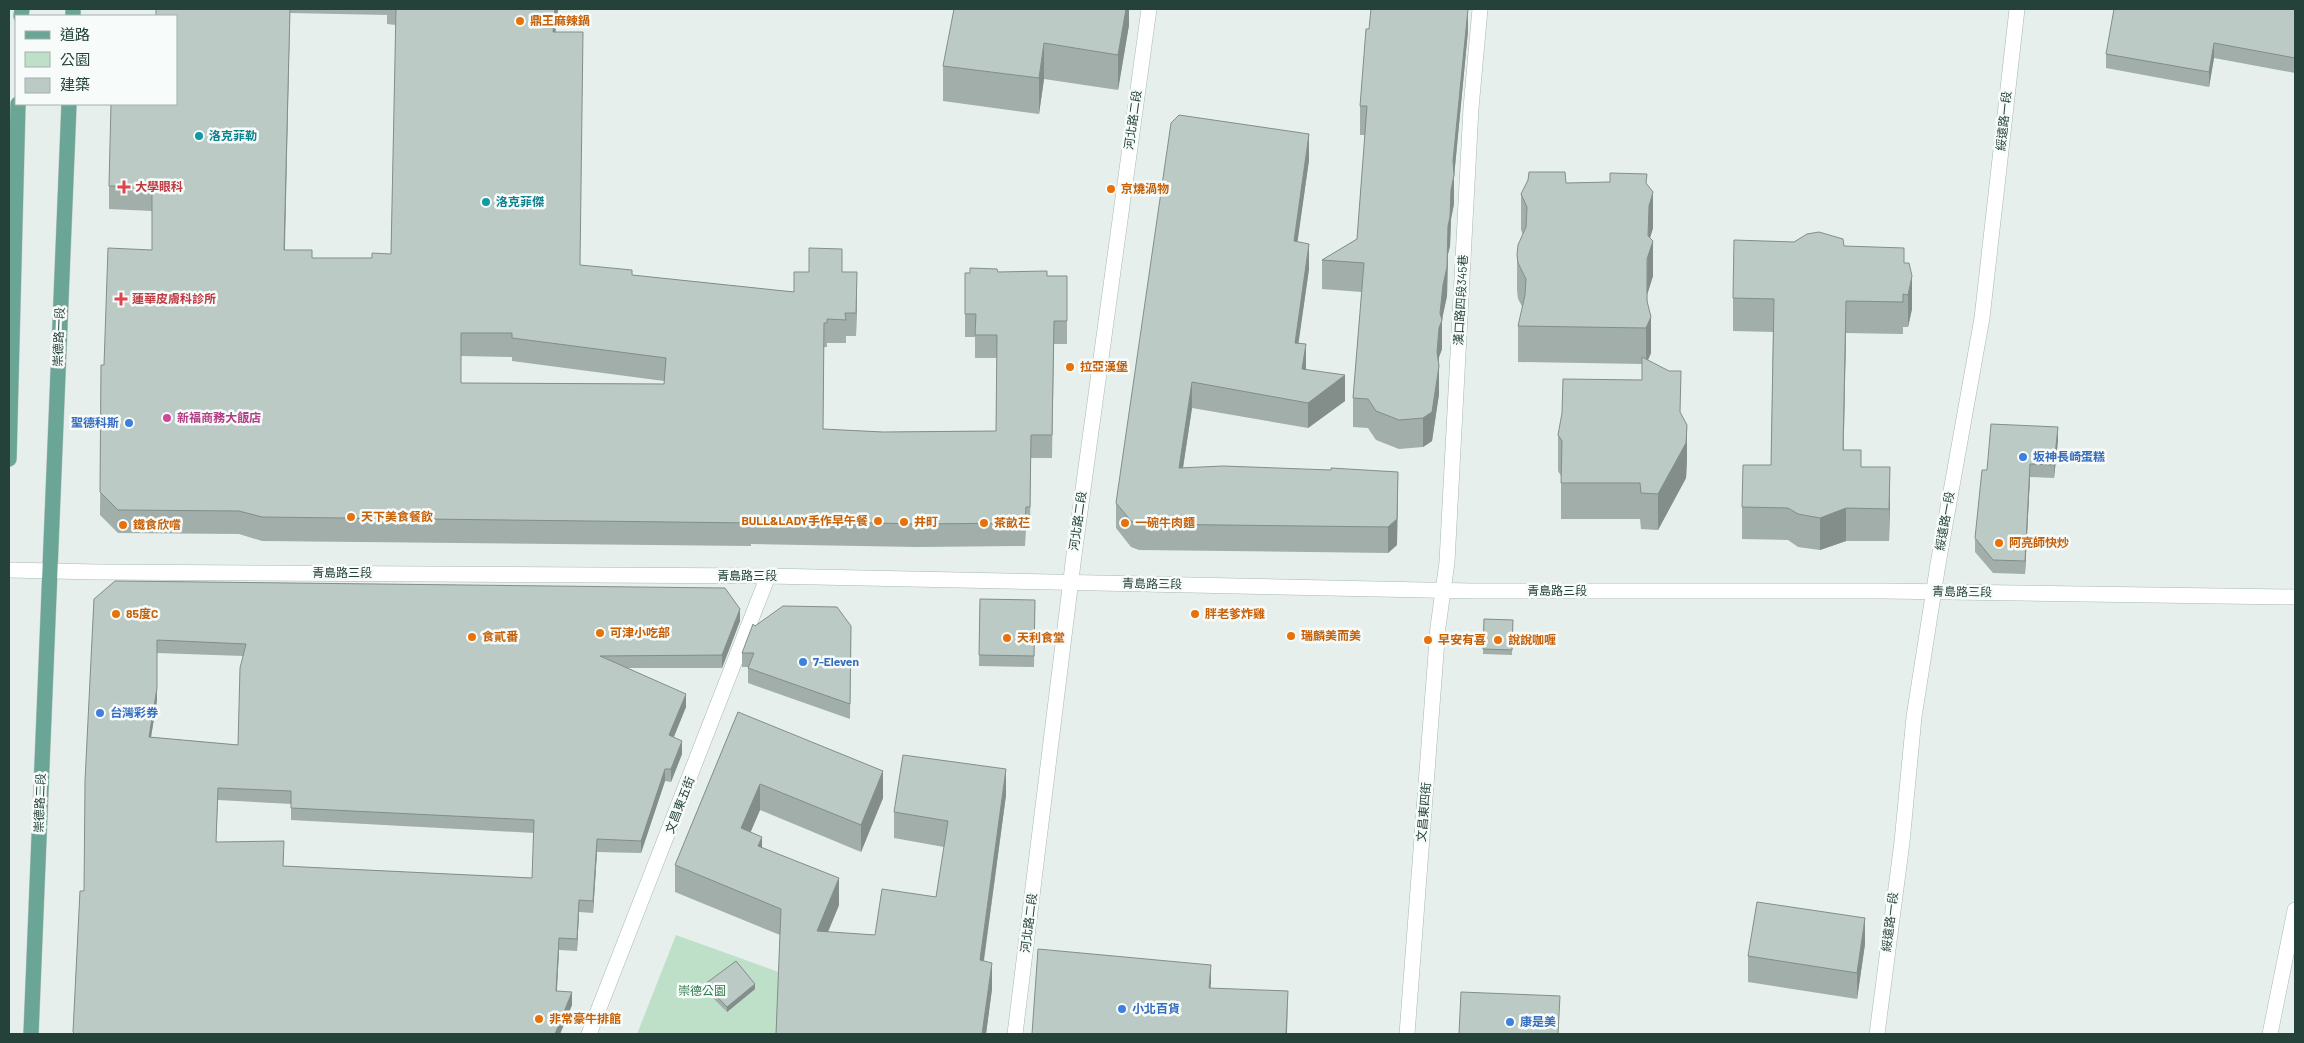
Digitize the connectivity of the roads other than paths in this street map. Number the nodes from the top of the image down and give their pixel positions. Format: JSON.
{"nodes":[{"id":1,"x":1149,"y":9,"type":"edge"},
{"id":2,"x":1480,"y":9,"type":"edge"},
{"id":3,"x":2017,"y":9,"type":"edge"},
{"id":4,"x":18,"y":105,"type":"edge"},
{"id":5,"x":69,"y":105,"type":"edge"},
{"id":6,"x":9,"y":459,"type":"edge"},
{"id":7,"x":9,"y":570,"type":"edge"},
{"id":8,"x":50,"y":571,"type":"junction"},
{"id":9,"x":768,"y":576,"type":"junction"},
{"id":10,"x":1071,"y":583,"type":"junction"},
{"id":11,"x":1443,"y":590,"type":"junction"},
{"id":12,"x":1933,"y":592,"type":"junction"},
{"id":13,"x":2295,"y":597,"type":"edge"},
{"id":14,"x":2295,"y":910,"type":"edge"},
{"id":15,"x":31,"y":1034,"type":"edge"},
{"id":16,"x":589,"y":1034,"type":"edge"},
{"id":17,"x":1015,"y":1034,"type":"edge"},
{"id":18,"x":1407,"y":1034,"type":"edge"},
{"id":19,"x":1877,"y":1034,"type":"edge"},
{"id":20,"x":2270,"y":1034,"type":"edge"}],
"edges":[{"from":1,"to":10,"type":"street","name":"河北路二段"},
{"from":2,"to":11,"type":"street","name":"漢口路四段345巷"},
{"from":3,"to":12,"type":"street","name":"綏遠路一段"},
{"from":4,"to":6,"type":"main road"},
{"from":5,"to":8,"type":"main road","name":"崇德路一段"},
{"from":7,"to":8,"type":"street","name":"青島路三段"},
{"from":8,"to":9,"type":"street","name":"青島路三段"},
{"from":8,"to":15,"type":"main road","name":"崇德路二段"},
{"from":9,"to":10,"type":"street","name":"青島路三段"},
{"from":9,"to":16,"type":"street","name":"文昌東五街"},
{"from":10,"to":11,"type":"street","name":"青島路三段"},
{"from":10,"to":17,"type":"street","name":"河北路二段"},
{"from":11,"to":12,"type":"street","name":"青島路三段"},
{"from":11,"to":18,"type":"street","name":"文昌東四街"},
{"from":12,"to":13,"type":"street","name":"青島路三段"},
{"from":12,"to":19,"type":"street","name":"綏遠路一段"},
{"from":14,"to":20,"type":"street"}]}
